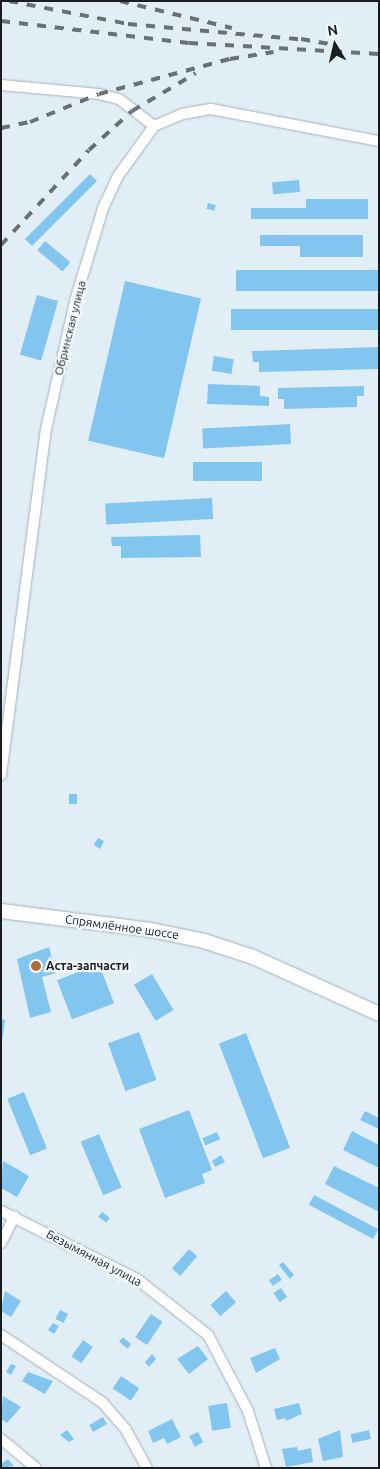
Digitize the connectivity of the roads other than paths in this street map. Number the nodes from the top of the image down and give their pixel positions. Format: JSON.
{"nodes":[{"id":1,"x":1,"y":85,"type":"edge"},
{"id":2,"x":154,"y":126,"type":"junction"},
{"id":3,"x":379,"y":141,"type":"edge"},
{"id":4,"x":1,"y":775,"type":"edge"},
{"id":5,"x":1,"y":911,"type":"edge"},
{"id":6,"x":379,"y":1014,"type":"edge"},
{"id":7,"x":1,"y":1211,"type":"edge"},
{"id":8,"x":15,"y":1216,"type":"junction"},
{"id":9,"x":1,"y":1244,"type":"edge"},
{"id":10,"x":1,"y":1335,"type":"edge"},
{"id":11,"x":1,"y":1438,"type":"edge"},
{"id":12,"x":36,"y":1468,"type":"edge"},
{"id":13,"x":147,"y":1468,"type":"edge"},
{"id":14,"x":266,"y":1468,"type":"edge"}],
"edges":[{"from":1,"to":2,"type":"street"},
{"from":2,"to":3,"type":"street"},
{"from":2,"to":4,"type":"street","name":"Обринская улица"},
{"from":5,"to":6,"type":"main road","name":"Спрямлённое шоссе"},
{"from":7,"to":8,"type":"street","name":"Безымянная улица"},
{"from":8,"to":9,"type":"street"},
{"from":8,"to":14,"type":"street","name":"Безымянная улица"},
{"from":10,"to":13,"type":"street"},
{"from":11,"to":12,"type":"street"}]}
